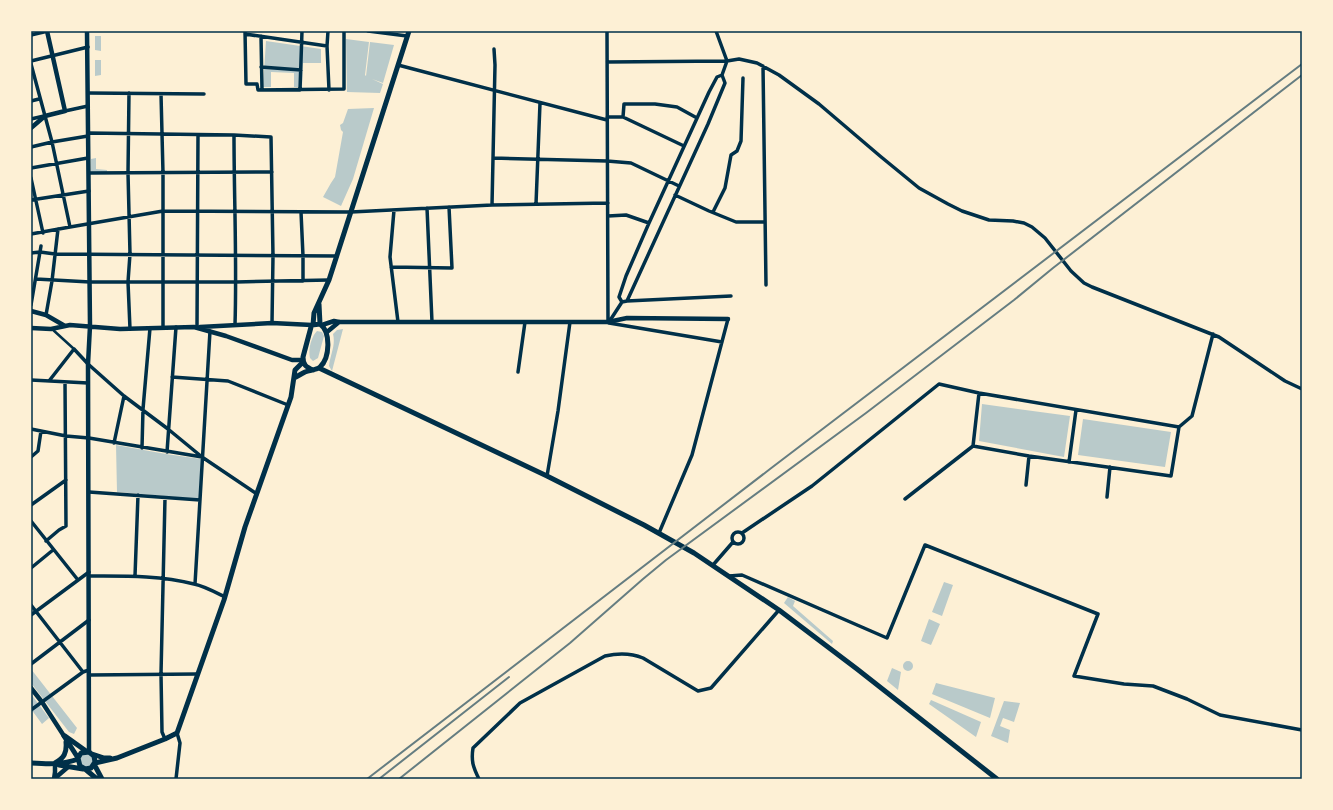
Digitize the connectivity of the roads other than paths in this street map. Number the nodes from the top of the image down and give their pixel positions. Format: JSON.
{"nodes":[{"id":1,"x":48,"y":31,"type":"edge"},
{"id":2,"x":87,"y":31,"type":"edge"},
{"id":3,"x":302,"y":31,"type":"edge"},
{"id":4,"x":328,"y":31,"type":"edge"},
{"id":5,"x":344,"y":31,"type":"edge"},
{"id":6,"x":368,"y":31,"type":"edge"},
{"id":7,"x":607,"y":31,"type":"edge"},
{"id":8,"x":716,"y":31,"type":"edge"},
{"id":9,"x":245,"y":33,"type":"edge"},
{"id":10,"x":408,"y":34,"type":"edge"},
{"id":11,"x":31,"y":35,"type":"edge"},
{"id":12,"x":261,"y":36,"type":"junction"},
{"id":13,"x":301,"y":42,"type":"junction"},
{"id":14,"x":327,"y":46,"type":"junction"},
{"id":15,"x":88,"y":47,"type":"junction"},
{"id":16,"x":494,"y":50,"type":"dead end"},
{"id":17,"x":53,"y":56,"type":"junction"},
{"id":18,"x":31,"y":61,"type":"edge"},
{"id":19,"x":727,"y":61,"type":"junction"},
{"id":20,"x":607,"y":62,"type":"junction"},
{"id":21,"x":31,"y":64,"type":"edge"},
{"id":22,"x":398,"y":65,"type":"junction"},
{"id":23,"x":762,"y":66,"type":"junction"},
{"id":24,"x":261,"y":68,"type":"junction"},
{"id":25,"x":301,"y":70,"type":"junction"},
{"id":26,"x":722,"y":74,"type":"junction"},
{"id":27,"x":743,"y":78,"type":"dead end"},
{"id":28,"x":262,"y":90,"type":"junction"},
{"id":29,"x":300,"y":90,"type":"junction"},
{"id":30,"x":328,"y":90,"type":"junction"},
{"id":31,"x":494,"y":91,"type":"junction"},
{"id":32,"x":88,"y":93,"type":"junction"},
{"id":33,"x":129,"y":93,"type":"junction"},
{"id":34,"x":161,"y":94,"type":"junction"},
{"id":35,"x":204,"y":94,"type":"dead end"},
{"id":36,"x":40,"y":99,"type":"junction"},
{"id":37,"x":31,"y":101,"type":"edge"},
{"id":38,"x":540,"y":103,"type":"junction"},
{"id":39,"x":88,"y":106,"type":"junction"},
{"id":40,"x":65,"y":111,"type":"junction"},
{"id":41,"x":45,"y":116,"type":"junction"},
{"id":42,"x":623,"y":117,"type":"junction"},
{"id":43,"x":607,"y":118,"type":"junction"},
{"id":44,"x":697,"y":118,"type":"junction"},
{"id":45,"x":31,"y":119,"type":"edge"},
{"id":46,"x":31,"y":128,"type":"edge"},
{"id":47,"x":129,"y":134,"type":"junction"},
{"id":48,"x":162,"y":134,"type":"junction"},
{"id":49,"x":88,"y":135,"type":"junction"},
{"id":50,"x":198,"y":135,"type":"junction"},
{"id":51,"x":234,"y":135,"type":"junction"},
{"id":52,"x":52,"y":142,"type":"junction"},
{"id":53,"x":684,"y":146,"type":"junction"},
{"id":54,"x":31,"y":147,"type":"edge"},
{"id":55,"x":88,"y":158,"type":"junction"},
{"id":56,"x":493,"y":158,"type":"junction"},
{"id":57,"x":538,"y":159,"type":"junction"},
{"id":58,"x":608,"y":161,"type":"junction"},
{"id":59,"x":56,"y":163,"type":"junction"},
{"id":60,"x":31,"y":168,"type":"edge"},
{"id":61,"x":234,"y":172,"type":"junction"},
{"id":62,"x":272,"y":172,"type":"junction"},
{"id":63,"x":89,"y":173,"type":"junction"},
{"id":64,"x":128,"y":173,"type":"junction"},
{"id":65,"x":163,"y":173,"type":"junction"},
{"id":66,"x":198,"y":173,"type":"junction"},
{"id":67,"x":31,"y":178,"type":"edge"},
{"id":68,"x":669,"y":181,"type":"junction"},
{"id":69,"x":679,"y":186,"type":"junction"},
{"id":70,"x":89,"y":191,"type":"junction"},
{"id":71,"x":63,"y":194,"type":"junction"},
{"id":72,"x":675,"y":194,"type":"junction"},
{"id":73,"x":31,"y":200,"type":"edge"},
{"id":74,"x":36,"y":200,"type":"junction"},
{"id":75,"x":608,"y":203,"type":"junction"},
{"id":76,"x":536,"y":204,"type":"junction"},
{"id":77,"x":492,"y":205,"type":"junction"},
{"id":78,"x":449,"y":207,"type":"junction"},
{"id":79,"x":427,"y":208,"type":"junction"},
{"id":80,"x":394,"y":210,"type":"junction"},
{"id":81,"x":197,"y":211,"type":"junction"},
{"id":82,"x":234,"y":211,"type":"junction"},
{"id":83,"x":272,"y":211,"type":"junction"},
{"id":84,"x":163,"y":212,"type":"junction"},
{"id":85,"x":301,"y":212,"type":"junction"},
{"id":86,"x":351,"y":212,"type":"junction"},
{"id":87,"x":713,"y":212,"type":"junction"},
{"id":88,"x":608,"y":216,"type":"junction"},
{"id":89,"x":129,"y":217,"type":"junction"},
{"id":90,"x":764,"y":222,"type":"junction"},
{"id":91,"x":89,"y":224,"type":"junction"},
{"id":92,"x":649,"y":224,"type":"junction"},
{"id":93,"x":70,"y":226,"type":"junction"},
{"id":94,"x":58,"y":229,"type":"junction"},
{"id":95,"x":43,"y":233,"type":"junction"},
{"id":96,"x":31,"y":234,"type":"edge"},
{"id":97,"x":41,"y":246,"type":"dead end"},
{"id":98,"x":40,"y":252,"type":"junction"},
{"id":99,"x":31,"y":253,"type":"edge"},
{"id":100,"x":55,"y":254,"type":"junction"},
{"id":101,"x":89,"y":254,"type":"junction"},
{"id":102,"x":130,"y":254,"type":"junction"},
{"id":103,"x":163,"y":254,"type":"junction"},
{"id":104,"x":197,"y":254,"type":"junction"},
{"id":105,"x":235,"y":255,"type":"junction"},
{"id":106,"x":273,"y":256,"type":"junction"},
{"id":107,"x":303,"y":256,"type":"junction"},
{"id":108,"x":337,"y":256,"type":"junction"},
{"id":109,"x":391,"y":267,"type":"junction"},
{"id":110,"x":429,"y":268,"type":"junction"},
{"id":111,"x":31,"y":274,"type":"edge"},
{"id":112,"x":36,"y":277,"type":"junction"},
{"id":113,"x":329,"y":280,"type":"junction"},
{"id":114,"x":52,"y":281,"type":"junction"},
{"id":115,"x":303,"y":281,"type":"junction"},
{"id":116,"x":90,"y":282,"type":"junction"},
{"id":117,"x":128,"y":282,"type":"junction"},
{"id":118,"x":163,"y":282,"type":"junction"},
{"id":119,"x":197,"y":282,"type":"junction"},
{"id":120,"x":236,"y":282,"type":"junction"},
{"id":121,"x":273,"y":282,"type":"junction"},
{"id":122,"x":766,"y":285,"type":"dead end"},
{"id":123,"x":32,"y":290,"type":"edge"},
{"id":124,"x":731,"y":296,"type":"dead end"},
{"id":125,"x":627,"y":301,"type":"junction"},
{"id":126,"x":622,"y":302,"type":"junction"},
{"id":127,"x":319,"y":304,"type":"junction"},
{"id":128,"x":31,"y":305,"type":"edge"},
{"id":129,"x":31,"y":311,"type":"edge"},
{"id":130,"x":46,"y":315,"type":"junction"},
{"id":131,"x":728,"y":318,"type":"joint"},
{"id":132,"x":339,"y":322,"type":"junction"},
{"id":133,"x":398,"y":322,"type":"junction"},
{"id":134,"x":432,"y":322,"type":"junction"},
{"id":135,"x":525,"y":322,"type":"junction"},
{"id":136,"x":570,"y":322,"type":"junction"},
{"id":137,"x":608,"y":322,"type":"junction"},
{"id":138,"x":272,"y":323,"type":"junction"},
{"id":139,"x":321,"y":324,"type":"junction"},
{"id":140,"x":234,"y":325,"type":"junction"},
{"id":141,"x":312,"y":325,"type":"junction"},
{"id":142,"x":65,"y":326,"type":"junction"},
{"id":143,"x":90,"y":326,"type":"junction"},
{"id":144,"x":176,"y":327,"type":"junction"},
{"id":145,"x":31,"y":328,"type":"edge"},
{"id":146,"x":150,"y":328,"type":"junction"},
{"id":147,"x":163,"y":328,"type":"junction"},
{"id":148,"x":197,"y":328,"type":"junction"},
{"id":149,"x":51,"y":329,"type":"junction"},
{"id":150,"x":130,"y":329,"type":"junction"},
{"id":151,"x":210,"y":331,"type":"junction"},
{"id":152,"x":327,"y":332,"type":"junction"},
{"id":153,"x":1213,"y":334,"type":"junction"},
{"id":154,"x":722,"y":342,"type":"junction"},
{"id":155,"x":74,"y":349,"type":"junction"},
{"id":156,"x":325,"y":360,"type":"junction"},
{"id":157,"x":303,"y":361,"type":"junction"},
{"id":158,"x":88,"y":364,"type":"junction"},
{"id":159,"x":319,"y":368,"type":"junction"},
{"id":160,"x":313,"y":370,"type":"junction"},
{"id":161,"x":518,"y":372,"type":"dead end"},
{"id":162,"x":332,"y":374,"type":"junction"},
{"id":163,"x":172,"y":377,"type":"junction"},
{"id":164,"x":294,"y":378,"type":"junction"},
{"id":165,"x":208,"y":379,"type":"junction"},
{"id":166,"x":31,"y":380,"type":"edge"},
{"id":167,"x":49,"y":381,"type":"junction"},
{"id":168,"x":65,"y":382,"type":"junction"},
{"id":169,"x":88,"y":383,"type":"junction"},
{"id":170,"x":1302,"y":389,"type":"edge"},
{"id":171,"x":979,"y":393,"type":"junction"},
{"id":172,"x":124,"y":396,"type":"junction"},
{"id":173,"x":288,"y":405,"type":"junction"},
{"id":174,"x":143,"y":410,"type":"junction"},
{"id":175,"x":1076,"y":410,"type":"junction"},
{"id":176,"x":1179,"y":427,"type":"junction"},
{"id":177,"x":31,"y":429,"type":"edge"},
{"id":178,"x":168,"y":430,"type":"junction"},
{"id":179,"x":41,"y":431,"type":"junction"},
{"id":180,"x":66,"y":436,"type":"junction"},
{"id":181,"x":89,"y":438,"type":"junction"},
{"id":182,"x":114,"y":443,"type":"junction"},
{"id":183,"x":972,"y":446,"type":"junction"},
{"id":184,"x":142,"y":448,"type":"junction"},
{"id":185,"x":166,"y":452,"type":"junction"},
{"id":186,"x":1029,"y":456,"type":"junction"},
{"id":187,"x":31,"y":457,"type":"edge"},
{"id":188,"x":202,"y":457,"type":"junction"},
{"id":189,"x":1069,"y":462,"type":"junction"},
{"id":190,"x":1110,"y":467,"type":"junction"},
{"id":191,"x":547,"y":476,"type":"junction"},
{"id":192,"x":66,"y":480,"type":"junction"},
{"id":193,"x":1026,"y":485,"type":"dead end"},
{"id":194,"x":89,"y":492,"type":"junction"},
{"id":195,"x":257,"y":494,"type":"junction"},
{"id":196,"x":138,"y":495,"type":"junction"},
{"id":197,"x":1107,"y":497,"type":"dead end"},
{"id":198,"x":165,"y":498,"type":"junction"},
{"id":199,"x":905,"y":499,"type":"dead end"},
{"id":200,"x":200,"y":500,"type":"junction"},
{"id":201,"x":31,"y":505,"type":"edge"},
{"id":202,"x":31,"y":521,"type":"edge"},
{"id":203,"x":659,"y":533,"type":"junction"},
{"id":204,"x":742,"y":533,"type":"junction"},
{"id":205,"x":46,"y":541,"type":"junction"},
{"id":206,"x":732,"y":542,"type":"junction"},
{"id":207,"x":53,"y":550,"type":"junction"},
{"id":208,"x":714,"y":566,"type":"junction"},
{"id":209,"x":31,"y":568,"type":"edge"},
{"id":210,"x":89,"y":574,"type":"junction"},
{"id":211,"x":135,"y":576,"type":"junction"},
{"id":212,"x":729,"y":576,"type":"junction"},
{"id":213,"x":163,"y":578,"type":"junction"},
{"id":214,"x":78,"y":580,"type":"junction"},
{"id":215,"x":195,"y":584,"type":"junction"},
{"id":216,"x":225,"y":597,"type":"junction"},
{"id":217,"x":31,"y":605,"type":"edge"},
{"id":218,"x":779,"y":610,"type":"junction"},
{"id":219,"x":36,"y":612,"type":"junction"},
{"id":220,"x":31,"y":616,"type":"edge"},
{"id":221,"x":89,"y":620,"type":"junction"},
{"id":222,"x":60,"y":642,"type":"junction"},
{"id":223,"x":31,"y":664,"type":"edge"},
{"id":224,"x":90,"y":670,"type":"junction"},
{"id":225,"x":83,"y":672,"type":"junction"},
{"id":226,"x":161,"y":674,"type":"junction"},
{"id":227,"x":197,"y":674,"type":"junction"},
{"id":228,"x":90,"y":675,"type":"junction"},
{"id":229,"x":31,"y":688,"type":"edge"},
{"id":230,"x":42,"y":702,"type":"junction"},
{"id":231,"x":31,"y":710,"type":"edge"},
{"id":232,"x":1302,"y":730,"type":"edge"},
{"id":233,"x":177,"y":732,"type":"junction"},
{"id":234,"x":64,"y":736,"type":"junction"},
{"id":235,"x":165,"y":739,"type":"junction"},
{"id":236,"x":89,"y":752,"type":"junction"},
{"id":237,"x":117,"y":758,"type":"junction"},
{"id":238,"x":78,"y":759,"type":"junction"},
{"id":239,"x":31,"y":763,"type":"edge"},
{"id":240,"x":55,"y":764,"type":"junction"},
{"id":241,"x":94,"y":764,"type":"junction"},
{"id":242,"x":68,"y":766,"type":"junction"},
{"id":243,"x":84,"y":769,"type":"junction"},
{"id":244,"x":54,"y":779,"type":"edge"},
{"id":245,"x":97,"y":779,"type":"edge"},
{"id":246,"x":102,"y":779,"type":"edge"},
{"id":247,"x":176,"y":779,"type":"edge"},
{"id":248,"x":479,"y":779,"type":"edge"},
{"id":249,"x":997,"y":779,"type":"edge"}],
"edges":[{"from":1,"to":11,"type":"street"},
{"from":1,"to":17,"type":"street"},
{"from":2,"to":15,"type":"street"},
{"from":3,"to":13,"type":"street"},
{"from":4,"to":14,"type":"street"},
{"from":5,"to":30,"type":"street"},
{"from":6,"to":10,"type":"street"},
{"from":7,"to":20,"type":"street"},
{"from":8,"to":19,"type":"street"},
{"from":9,"to":12,"type":"street"},
{"from":9,"to":28,"type":"street"},
{"from":10,"to":22,"type":"main road"},
{"from":12,"to":13,"type":"street"},
{"from":12,"to":24,"type":"street"},
{"from":13,"to":14,"type":"street"},
{"from":13,"to":25,"type":"street"},
{"from":14,"to":30,"type":"street"},
{"from":15,"to":17,"type":"street"},
{"from":15,"to":32,"type":"street"},
{"from":16,"to":31,"type":"street"},
{"from":17,"to":18,"type":"street"},
{"from":17,"to":40,"type":"street"},
{"from":19,"to":20,"type":"street"},
{"from":19,"to":23,"type":"street"},
{"from":19,"to":26,"type":"street"},
{"from":20,"to":43,"type":"street"},
{"from":21,"to":36,"type":"street"},
{"from":22,"to":31,"type":"street"},
{"from":22,"to":86,"type":"main road"},
{"from":23,"to":90,"type":"street"},
{"from":23,"to":153,"type":"street"},
{"from":24,"to":25,"type":"street"},
{"from":24,"to":28,"type":"street"},
{"from":25,"to":29,"type":"street"},
{"from":26,"to":44,"type":"street"},
{"from":26,"to":69,"type":"street"},
{"from":27,"to":87,"type":"street"},
{"from":28,"to":29,"type":"street"},
{"from":29,"to":30,"type":"street"},
{"from":31,"to":38,"type":"street"},
{"from":31,"to":56,"type":"street"},
{"from":32,"to":33,"type":"street"},
{"from":32,"to":39,"type":"street"},
{"from":33,"to":34,"type":"street"},
{"from":33,"to":47,"type":"street"},
{"from":34,"to":35,"type":"street"},
{"from":34,"to":48,"type":"street"},
{"from":36,"to":37,"type":"street"},
{"from":36,"to":41,"type":"street"},
{"from":38,"to":43,"type":"street"},
{"from":38,"to":57,"type":"street"},
{"from":39,"to":40,"type":"street"},
{"from":39,"to":49,"type":"street"},
{"from":40,"to":41,"type":"street"},
{"from":41,"to":45,"type":"street"},
{"from":41,"to":46,"type":"street"},
{"from":41,"to":52,"type":"street"},
{"from":42,"to":43,"type":"street"},
{"from":42,"to":44,"type":"street"},
{"from":42,"to":53,"type":"street"},
{"from":43,"to":58,"type":"street"},
{"from":44,"to":53,"type":"street"},
{"from":47,"to":48,"type":"street"},
{"from":47,"to":49,"type":"street"},
{"from":47,"to":64,"type":"street"},
{"from":48,"to":50,"type":"street"},
{"from":48,"to":65,"type":"street"},
{"from":49,"to":52,"type":"street"},
{"from":49,"to":55,"type":"street"},
{"from":50,"to":51,"type":"street"},
{"from":50,"to":66,"type":"street"},
{"from":51,"to":61,"type":"street"},
{"from":51,"to":62,"type":"street"},
{"from":52,"to":54,"type":"street"},
{"from":52,"to":59,"type":"street"},
{"from":53,"to":68,"type":"street"},
{"from":55,"to":59,"type":"street"},
{"from":55,"to":63,"type":"street"},
{"from":56,"to":57,"type":"street"},
{"from":56,"to":77,"type":"street"},
{"from":57,"to":58,"type":"street"},
{"from":57,"to":76,"type":"street"},
{"from":58,"to":68,"type":"street"},
{"from":58,"to":75,"type":"street"},
{"from":59,"to":60,"type":"street"},
{"from":59,"to":71,"type":"street"},
{"from":61,"to":62,"type":"street"},
{"from":61,"to":66,"type":"street"},
{"from":61,"to":82,"type":"street"},
{"from":62,"to":83,"type":"street"},
{"from":63,"to":64,"type":"street"},
{"from":63,"to":70,"type":"street"},
{"from":64,"to":65,"type":"street"},
{"from":64,"to":89,"type":"street"},
{"from":65,"to":66,"type":"street"},
{"from":65,"to":84,"type":"street"},
{"from":66,"to":81,"type":"street"},
{"from":67,"to":74,"type":"street"},
{"from":68,"to":69,"type":"street"},
{"from":68,"to":92,"type":"street"},
{"from":69,"to":72,"type":"street"},
{"from":70,"to":71,"type":"street"},
{"from":70,"to":91,"type":"street"},
{"from":71,"to":74,"type":"street"},
{"from":71,"to":93,"type":"street"},
{"from":72,"to":87,"type":"street"},
{"from":72,"to":125,"type":"street"},
{"from":73,"to":74,"type":"street"},
{"from":74,"to":95,"type":"street"},
{"from":75,"to":76,"type":"street"},
{"from":75,"to":88,"type":"street"},
{"from":76,"to":77,"type":"street"},
{"from":77,"to":78,"type":"street"},
{"from":78,"to":79,"type":"street"},
{"from":78,"to":110,"type":"street"},
{"from":79,"to":80,"type":"street"},
{"from":79,"to":110,"type":"street"},
{"from":80,"to":86,"type":"street"},
{"from":80,"to":109,"type":"street"},
{"from":81,"to":82,"type":"street"},
{"from":81,"to":84,"type":"street"},
{"from":81,"to":104,"type":"street"},
{"from":82,"to":83,"type":"street"},
{"from":82,"to":105,"type":"street"},
{"from":83,"to":85,"type":"street"},
{"from":83,"to":106,"type":"street"},
{"from":84,"to":89,"type":"street"},
{"from":84,"to":103,"type":"street"},
{"from":85,"to":86,"type":"street"},
{"from":85,"to":107,"type":"street"},
{"from":86,"to":108,"type":"main road"},
{"from":87,"to":90,"type":"street"},
{"from":88,"to":92,"type":"street"},
{"from":88,"to":137,"type":"street"},
{"from":89,"to":91,"type":"street"},
{"from":89,"to":102,"type":"street"},
{"from":90,"to":122,"type":"street"},
{"from":91,"to":93,"type":"street"},
{"from":91,"to":101,"type":"street"},
{"from":92,"to":126,"type":"street"},
{"from":93,"to":94,"type":"street"},
{"from":94,"to":95,"type":"street"},
{"from":94,"to":100,"type":"street"},
{"from":95,"to":96,"type":"street"},
{"from":97,"to":98,"type":"street"},
{"from":98,"to":99,"type":"street"},
{"from":98,"to":100,"type":"street"},
{"from":98,"to":112,"type":"street"},
{"from":100,"to":101,"type":"street"},
{"from":100,"to":114,"type":"street"},
{"from":101,"to":102,"type":"street"},
{"from":101,"to":116,"type":"street"},
{"from":102,"to":103,"type":"street"},
{"from":102,"to":117,"type":"street"},
{"from":103,"to":104,"type":"street"},
{"from":103,"to":118,"type":"street"},
{"from":104,"to":105,"type":"street"},
{"from":104,"to":119,"type":"street"},
{"from":105,"to":106,"type":"street"},
{"from":105,"to":120,"type":"street"},
{"from":106,"to":107,"type":"street"},
{"from":106,"to":121,"type":"street"},
{"from":107,"to":108,"type":"street"},
{"from":107,"to":115,"type":"street"},
{"from":108,"to":113,"type":"main road"},
{"from":109,"to":110,"type":"street"},
{"from":109,"to":133,"type":"street"},
{"from":110,"to":134,"type":"street"},
{"from":111,"to":112,"type":"street"},
{"from":112,"to":114,"type":"street"},
{"from":112,"to":123,"type":"street"},
{"from":113,"to":115,"type":"street"},
{"from":113,"to":127,"type":"main road"},
{"from":114,"to":116,"type":"street"},
{"from":114,"to":130,"type":"street"},
{"from":115,"to":121,"type":"street"},
{"from":116,"to":117,"type":"street"},
{"from":116,"to":143,"type":"street"},
{"from":117,"to":118,"type":"street"},
{"from":117,"to":150,"type":"street"},
{"from":118,"to":119,"type":"street"},
{"from":118,"to":147,"type":"street"},
{"from":119,"to":120,"type":"street"},
{"from":119,"to":148,"type":"street"},
{"from":120,"to":121,"type":"street"},
{"from":120,"to":140,"type":"street"},
{"from":121,"to":138,"type":"street"},
{"from":123,"to":128,"type":"street"},
{"from":124,"to":125,"type":"street"},
{"from":125,"to":126,"type":"street"},
{"from":126,"to":137,"type":"street"},
{"from":127,"to":139,"type":"main road"},
{"from":127,"to":141,"type":"main road"},
{"from":129,"to":130,"type":"street"},
{"from":130,"to":142,"type":"street"},
{"from":131,"to":137,"type":"street"},
{"from":131,"to":154,"type":"street"},
{"from":132,"to":133,"type":"street"},
{"from":132,"to":139,"type":"street"},
{"from":132,"to":152,"type":"street"},
{"from":133,"to":134,"type":"street"},
{"from":134,"to":135,"type":"street"},
{"from":135,"to":136,"type":"street"},
{"from":135,"to":161,"type":"street"},
{"from":136,"to":137,"type":"street"},
{"from":136,"to":191,"type":"street"},
{"from":137,"to":154,"type":"street"},
{"from":138,"to":140,"type":"street"},
{"from":138,"to":141,"type":"street"},
{"from":139,"to":141,"type":"main road"},
{"from":139,"to":152,"type":"main road"},
{"from":140,"to":148,"type":"street"},
{"from":141,"to":157,"type":"main road"},
{"from":142,"to":143,"type":"street"},
{"from":142,"to":149,"type":"street"},
{"from":143,"to":150,"type":"street"},
{"from":143,"to":158,"type":"street"},
{"from":144,"to":147,"type":"street"},
{"from":144,"to":148,"type":"street"},
{"from":144,"to":163,"type":"street"},
{"from":145,"to":149,"type":"street"},
{"from":146,"to":147,"type":"street"},
{"from":146,"to":150,"type":"street"},
{"from":146,"to":174,"type":"street"},
{"from":148,"to":151,"type":"street"},
{"from":149,"to":155,"type":"street"},
{"from":151,"to":157,"type":"street"},
{"from":151,"to":165,"type":"street"},
{"from":152,"to":156,"type":"main road"},
{"from":153,"to":170,"type":"street"},
{"from":153,"to":176,"type":"street"},
{"from":154,"to":203,"type":"street"},
{"from":155,"to":158,"type":"street"},
{"from":155,"to":167,"type":"street"},
{"from":156,"to":159,"type":"main road"},
{"from":156,"to":162,"type":"main road"},
{"from":157,"to":160,"type":"main road"},
{"from":157,"to":164,"type":"main road"},
{"from":158,"to":169,"type":"street"},
{"from":158,"to":172,"type":"street"},
{"from":159,"to":160,"type":"main road"},
{"from":159,"to":162,"type":"main road"},
{"from":160,"to":164,"type":"main road"},
{"from":162,"to":191,"type":"main road"},
{"from":163,"to":165,"type":"street"},
{"from":163,"to":178,"type":"street"},
{"from":164,"to":173,"type":"main road"},
{"from":165,"to":173,"type":"street"},
{"from":165,"to":188,"type":"street"},
{"from":166,"to":167,"type":"street"},
{"from":167,"to":168,"type":"street"},
{"from":168,"to":169,"type":"street"},
{"from":168,"to":180,"type":"street"},
{"from":169,"to":181,"type":"street"},
{"from":171,"to":175,"type":"street"},
{"from":171,"to":183,"type":"street"},
{"from":171,"to":204,"type":"street"},
{"from":172,"to":174,"type":"street"},
{"from":172,"to":182,"type":"street"},
{"from":173,"to":195,"type":"main road"},
{"from":174,"to":178,"type":"street"},
{"from":174,"to":184,"type":"street"},
{"from":175,"to":176,"type":"street"},
{"from":175,"to":189,"type":"street"},
{"from":176,"to":190,"type":"street"},
{"from":177,"to":179,"type":"street"},
{"from":178,"to":185,"type":"street"},
{"from":178,"to":188,"type":"street"},
{"from":179,"to":180,"type":"street"},
{"from":179,"to":187,"type":"street"},
{"from":180,"to":181,"type":"street"},
{"from":180,"to":192,"type":"street"},
{"from":181,"to":182,"type":"street"},
{"from":181,"to":194,"type":"street"},
{"from":182,"to":184,"type":"street"},
{"from":183,"to":186,"type":"street"},
{"from":183,"to":199,"type":"street"},
{"from":184,"to":185,"type":"street"},
{"from":185,"to":188,"type":"street"},
{"from":186,"to":189,"type":"street"},
{"from":186,"to":193,"type":"street"},
{"from":188,"to":195,"type":"street"},
{"from":188,"to":200,"type":"street"},
{"from":189,"to":190,"type":"street"},
{"from":190,"to":197,"type":"street"},
{"from":191,"to":203,"type":"main road"},
{"from":192,"to":201,"type":"street"},
{"from":192,"to":205,"type":"street"},
{"from":194,"to":196,"type":"street"},
{"from":194,"to":210,"type":"street"},
{"from":195,"to":216,"type":"main road"},
{"from":196,"to":198,"type":"street"},
{"from":196,"to":211,"type":"street"},
{"from":198,"to":200,"type":"street"},
{"from":198,"to":213,"type":"street"},
{"from":200,"to":215,"type":"street"},
{"from":202,"to":205,"type":"street"},
{"from":203,"to":208,"type":"main road"},
{"from":204,"to":206,"type":"street"},
{"from":204,"to":206,"type":"street"},
{"from":205,"to":207,"type":"street"},
{"from":206,"to":208,"type":"street"},
{"from":207,"to":209,"type":"street"},
{"from":207,"to":214,"type":"street"},
{"from":208,"to":212,"type":"main road"},
{"from":210,"to":211,"type":"street"},
{"from":210,"to":214,"type":"street"},
{"from":210,"to":221,"type":"street"},
{"from":211,"to":213,"type":"street"},
{"from":212,"to":218,"type":"main road"},
{"from":212,"to":232,"type":"street"},
{"from":213,"to":215,"type":"street"},
{"from":213,"to":226,"type":"street"},
{"from":214,"to":219,"type":"street"},
{"from":215,"to":216,"type":"street"},
{"from":216,"to":227,"type":"main road"},
{"from":217,"to":219,"type":"street"},
{"from":218,"to":248,"type":"street"},
{"from":218,"to":249,"type":"main road"},
{"from":219,"to":220,"type":"street"},
{"from":219,"to":222,"type":"street"},
{"from":221,"to":222,"type":"street"},
{"from":221,"to":224,"type":"street"},
{"from":222,"to":223,"type":"street"},
{"from":222,"to":225,"type":"street"},
{"from":224,"to":225,"type":"street"},
{"from":224,"to":228,"type":"street"},
{"from":225,"to":230,"type":"street"},
{"from":226,"to":227,"type":"street"},
{"from":226,"to":228,"type":"street"},
{"from":226,"to":235,"type":"street"},
{"from":227,"to":233,"type":"main road"},
{"from":228,"to":236,"type":"street"},
{"from":229,"to":230,"type":"street"},
{"from":230,"to":231,"type":"street"},
{"from":230,"to":234,"type":"street"},
{"from":233,"to":235,"type":"main road"},
{"from":233,"to":247,"type":"street"},
{"from":234,"to":236,"type":"main road"},
{"from":234,"to":238,"type":"main road"},
{"from":234,"to":240,"type":"main road"},
{"from":235,"to":237,"type":"main road"},
{"from":236,"to":237,"type":"main road"},
{"from":236,"to":238,"type":"main road"},
{"from":236,"to":241,"type":"main road"},
{"from":237,"to":241,"type":"main road"},
{"from":238,"to":240,"type":"main road"},
{"from":238,"to":243,"type":"main road"},
{"from":239,"to":240,"type":"main road"},
{"from":240,"to":242,"type":"main road"},
{"from":240,"to":244,"type":"street"},
{"from":241,"to":243,"type":"main road"},
{"from":241,"to":246,"type":"main road"},
{"from":242,"to":243,"type":"main road"},
{"from":242,"to":244,"type":"street"},
{"from":243,"to":245,"type":"main road"}]}
